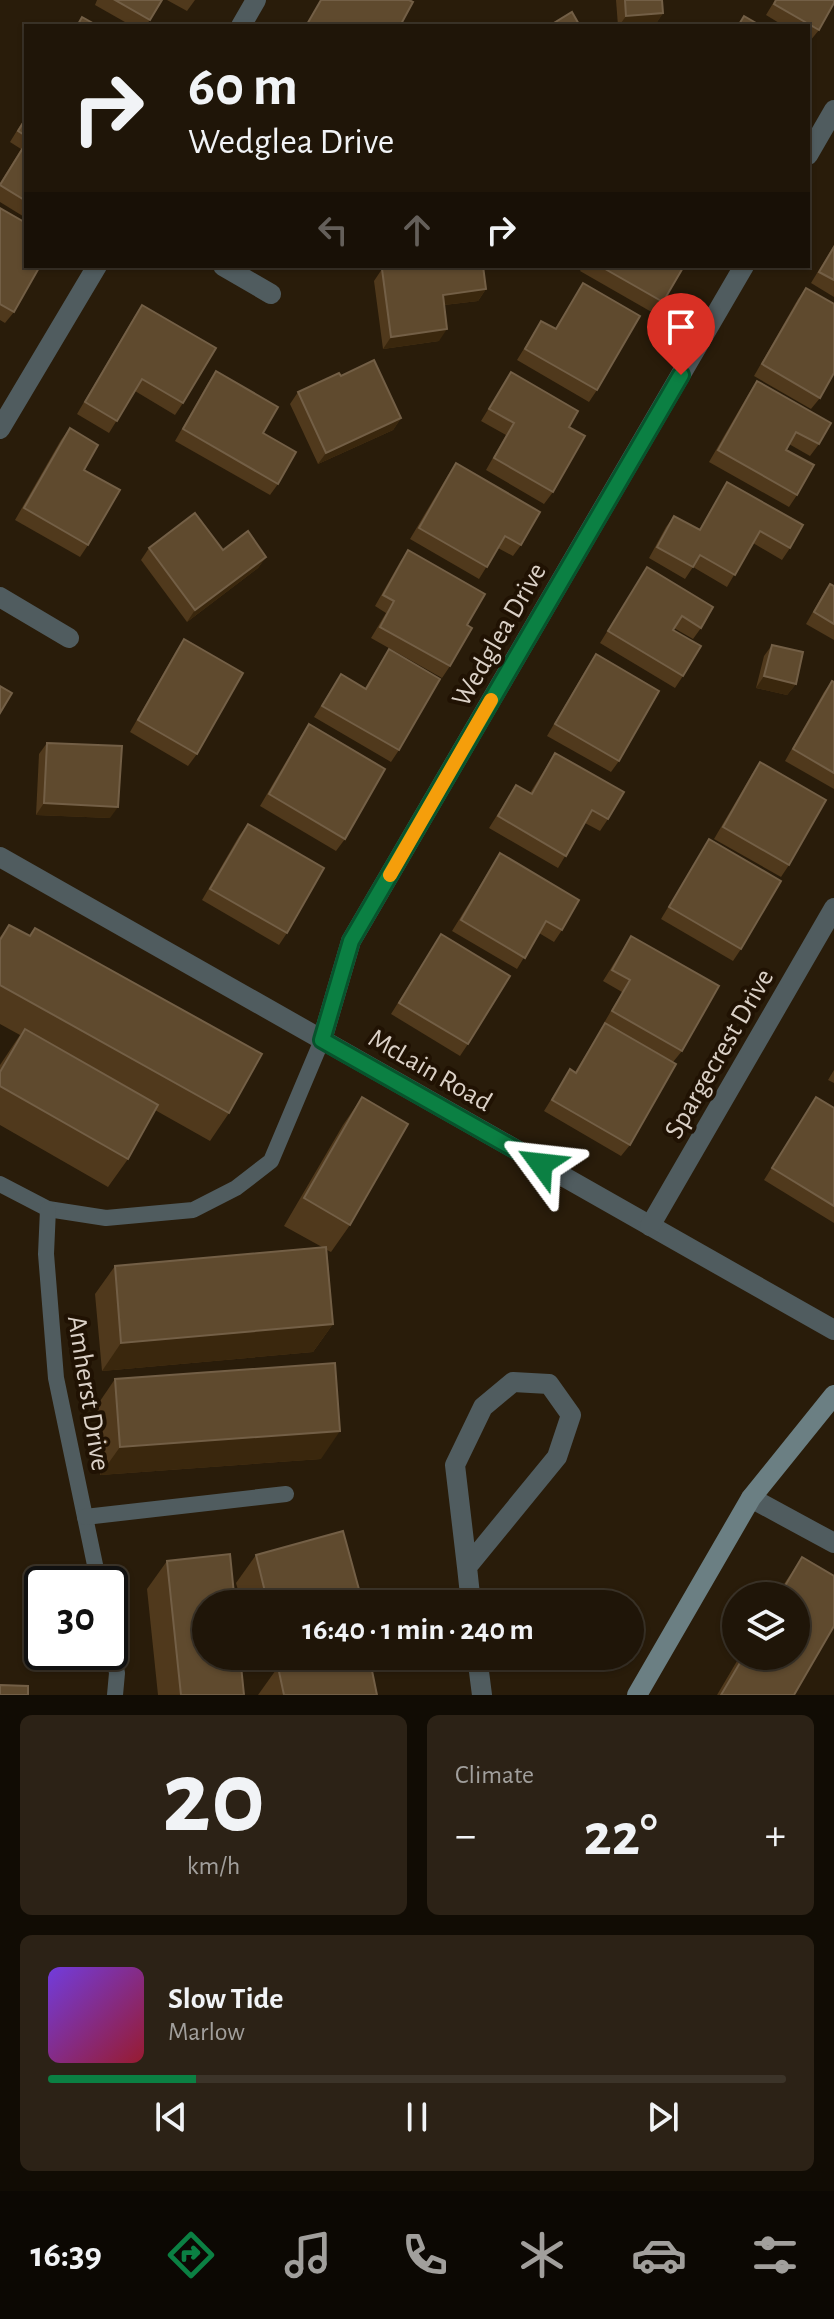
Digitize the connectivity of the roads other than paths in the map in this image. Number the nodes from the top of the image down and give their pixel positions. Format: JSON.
{"nodes":[{"id":1,"x":256,"y":0,"type":"edge"},
{"id":2,"x":242,"y":24,"type":"edge"},
{"id":3,"x":834,"y":110,"type":"edge"},
{"id":4,"x":810,"y":152,"type":"edge"},
{"id":5,"x":96,"y":268,"type":"edge"},
{"id":6,"x":226,"y":268,"type":"edge"},
{"id":7,"x":743,"y":268,"type":"edge"},
{"id":8,"x":271,"y":294,"type":"dead end"},
{"id":9,"x":0,"y":429,"type":"edge"},
{"id":10,"x":0,"y":597,"type":"edge"},
{"id":11,"x":69,"y":638,"type":"dead end"},
{"id":12,"x":0,"y":857,"type":"edge"},
{"id":13,"x":834,"y":908,"type":"edge"},
{"id":14,"x":322,"y":1040,"type":"junction"},
{"id":15,"x":0,"y":1184,"type":"edge"},
{"id":16,"x":48,"y":1209,"type":"junction"},
{"id":17,"x":650,"y":1226,"type":"junction"},
{"id":18,"x":834,"y":1330,"type":"edge"},
{"id":19,"x":834,"y":1395,"type":"edge"},
{"id":20,"x":286,"y":1494,"type":"dead end"},
{"id":21,"x":751,"y":1498,"type":"junction"},
{"id":22,"x":85,"y":1517,"type":"junction"},
{"id":23,"x":834,"y":1543,"type":"edge"},
{"id":24,"x":95,"y":1566,"type":"edge"},
{"id":25,"x":467,"y":1567,"type":"junction"},
{"id":26,"x":469,"y":1590,"type":"edge"},
{"id":27,"x":116,"y":1670,"type":"edge"},
{"id":28,"x":479,"y":1670,"type":"edge"},
{"id":29,"x":115,"y":1695,"type":"edge"},
{"id":30,"x":482,"y":1695,"type":"edge"},
{"id":31,"x":637,"y":1695,"type":"edge"}],
"edges":[{"from":1,"to":2,"type":"street"},
{"from":3,"to":4,"type":"street"},
{"from":5,"to":9,"type":"street"},
{"from":6,"to":8,"type":"street"},
{"from":7,"to":14,"type":"street","name":"Wedglea Drive"},
{"from":10,"to":11,"type":"street"},
{"from":12,"to":14,"type":"street","name":"McLain Road"},
{"from":13,"to":17,"type":"street","name":"Spargecrest Drive"},
{"from":14,"to":16,"type":"lane"},
{"from":14,"to":17,"type":"street","name":"McLain Road"},
{"from":15,"to":16,"type":"lane"},
{"from":16,"to":22,"type":"lane","name":"Amherst Drive"},
{"from":17,"to":18,"type":"street","name":"McLain Road"},
{"from":19,"to":21,"type":"street"},
{"from":20,"to":22,"type":"lane"},
{"from":21,"to":23,"type":"street"},
{"from":21,"to":31,"type":"street"},
{"from":22,"to":24,"type":"lane","name":"Amherst Drive"},
{"from":25,"to":25,"type":"street"},
{"from":25,"to":26,"type":"street"},
{"from":27,"to":29,"type":"lane"},
{"from":28,"to":30,"type":"street"}]}
